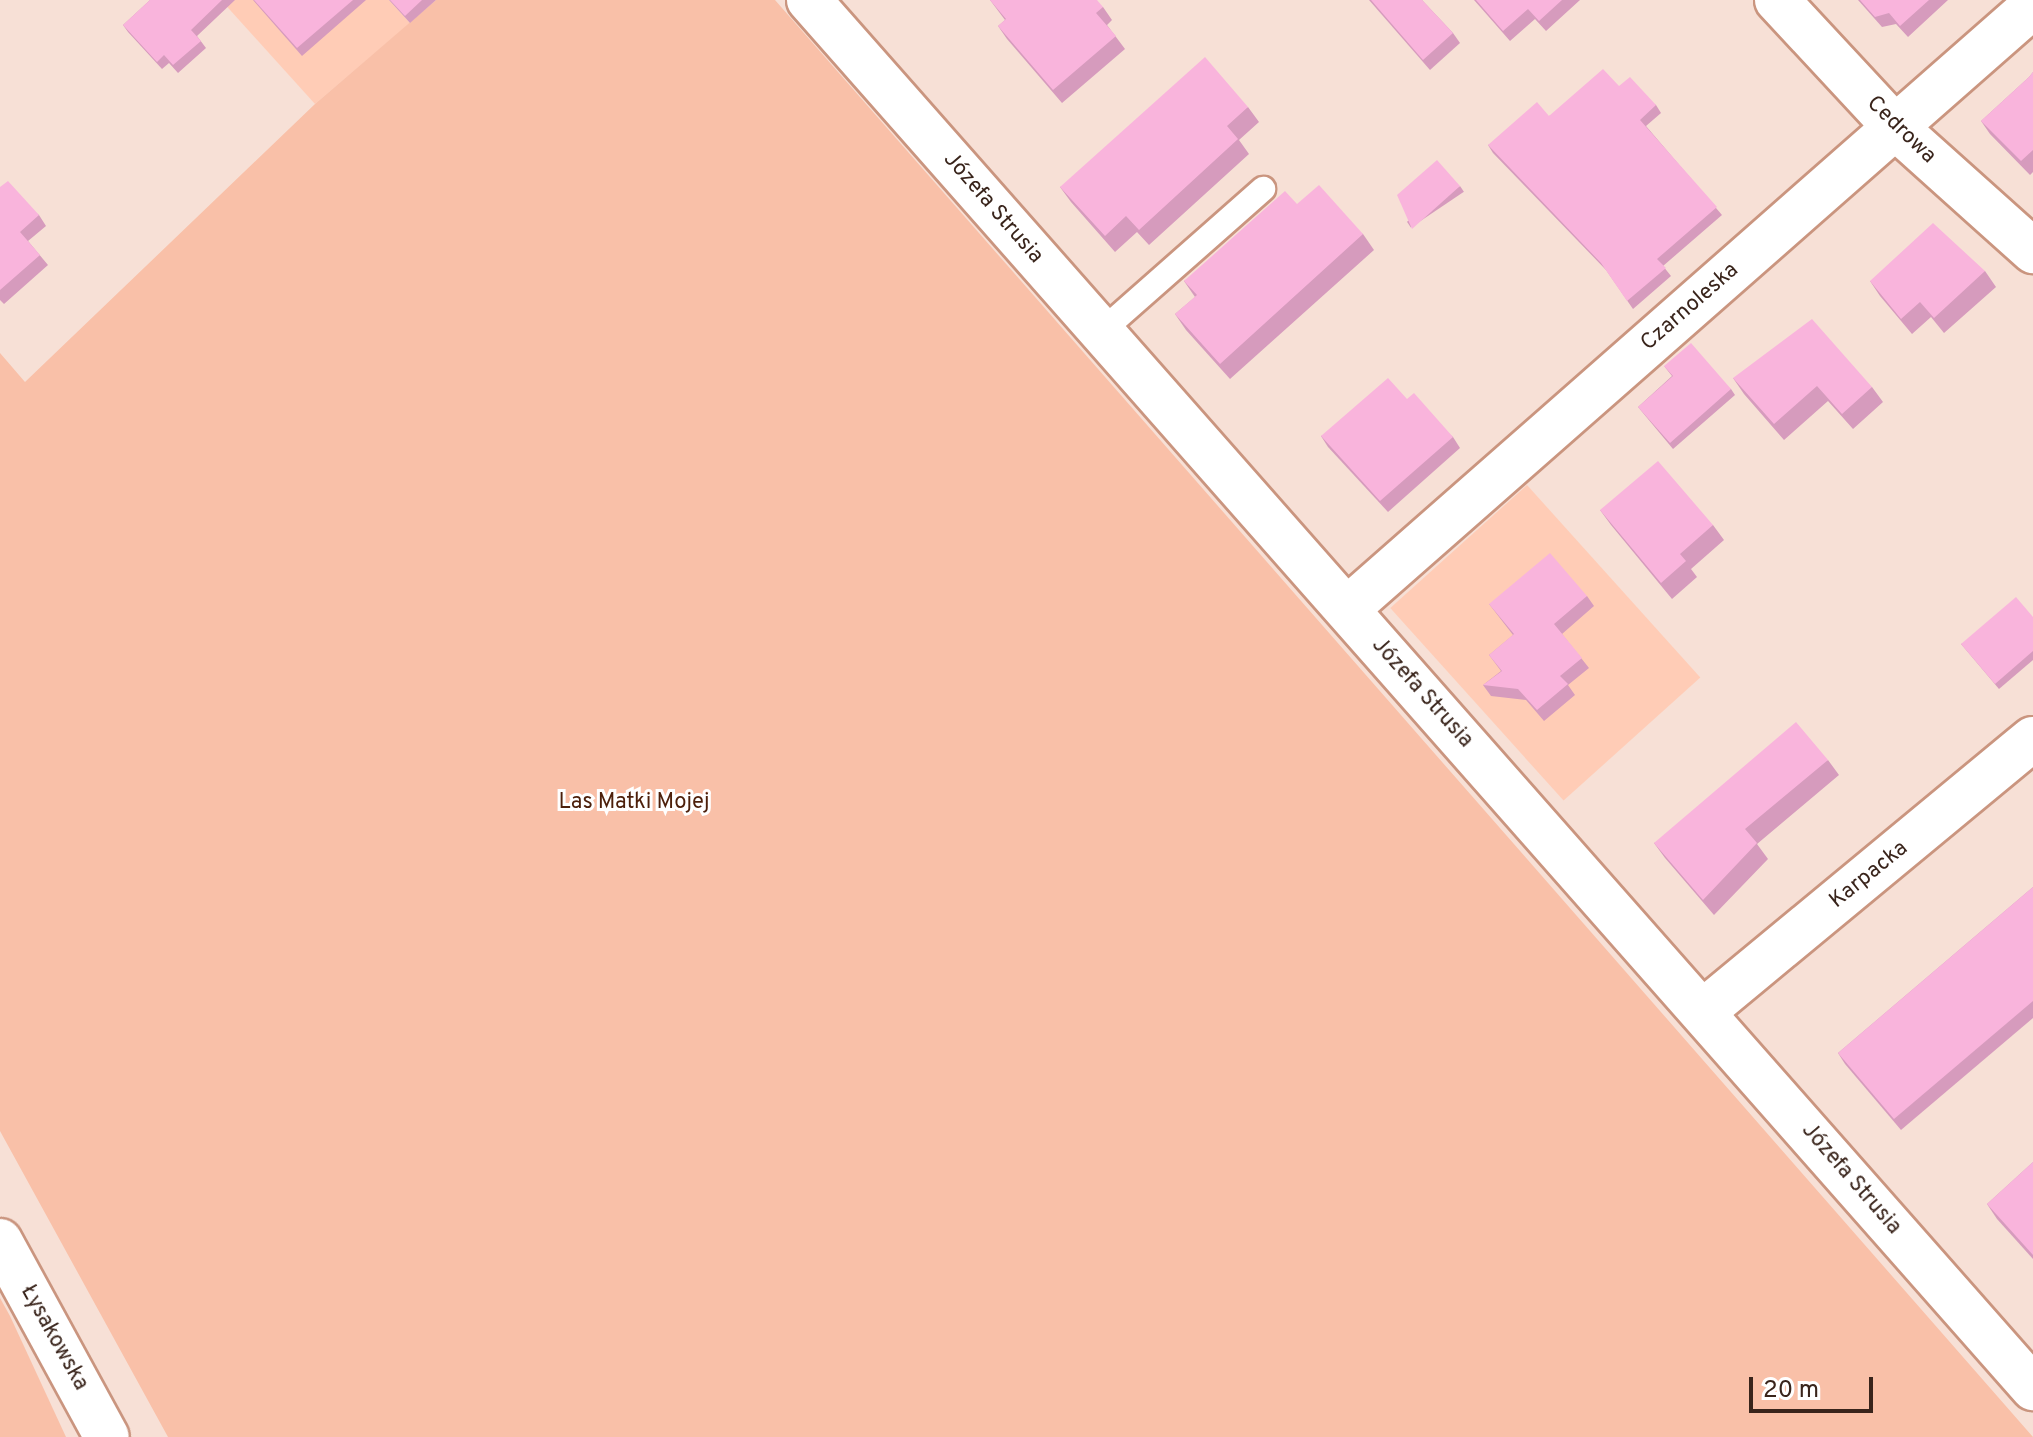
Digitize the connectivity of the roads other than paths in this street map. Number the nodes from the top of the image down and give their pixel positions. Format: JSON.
{"nodes":[{"id":1,"x":809,"y":0,"type":"edge"},
{"id":2,"x":1777,"y":0,"type":"edge"},
{"id":3,"x":2033,"y":6,"type":"edge"},
{"id":4,"x":1895,"y":127,"type":"junction"},
{"id":5,"x":1263,"y":189,"type":"dead end"},
{"id":6,"x":2033,"y":251,"type":"edge"},
{"id":7,"x":1102,"y":331,"type":"junction"},
{"id":8,"x":1347,"y":609,"type":"junction"},
{"id":9,"x":2033,"y":739,"type":"edge"},
{"id":10,"x":1705,"y":1010,"type":"junction"},
{"id":11,"x":0,"y":1241,"type":"edge"},
{"id":12,"x":2033,"y":1388,"type":"edge"},
{"id":13,"x":107,"y":1437,"type":"edge"}],
"edges":[{"from":1,"to":7,"type":"street","name":"Józefa Strusia"},
{"from":2,"to":4,"type":"street","name":"Cedrowa"},
{"from":3,"to":4,"type":"street","name":"Czarnoleska"},
{"from":4,"to":6,"type":"street","name":"Cedrowa"},
{"from":4,"to":8,"type":"street","name":"Czarnoleska"},
{"from":5,"to":7,"type":"lane"},
{"from":7,"to":8,"type":"street","name":"Józefa Strusia"},
{"from":8,"to":10,"type":"street","name":"Józefa Strusia"},
{"from":9,"to":10,"type":"street","name":"Karpacka"},
{"from":10,"to":12,"type":"street","name":"Józefa Strusia"},
{"from":11,"to":13,"type":"street","name":"Łysakowska"}]}
